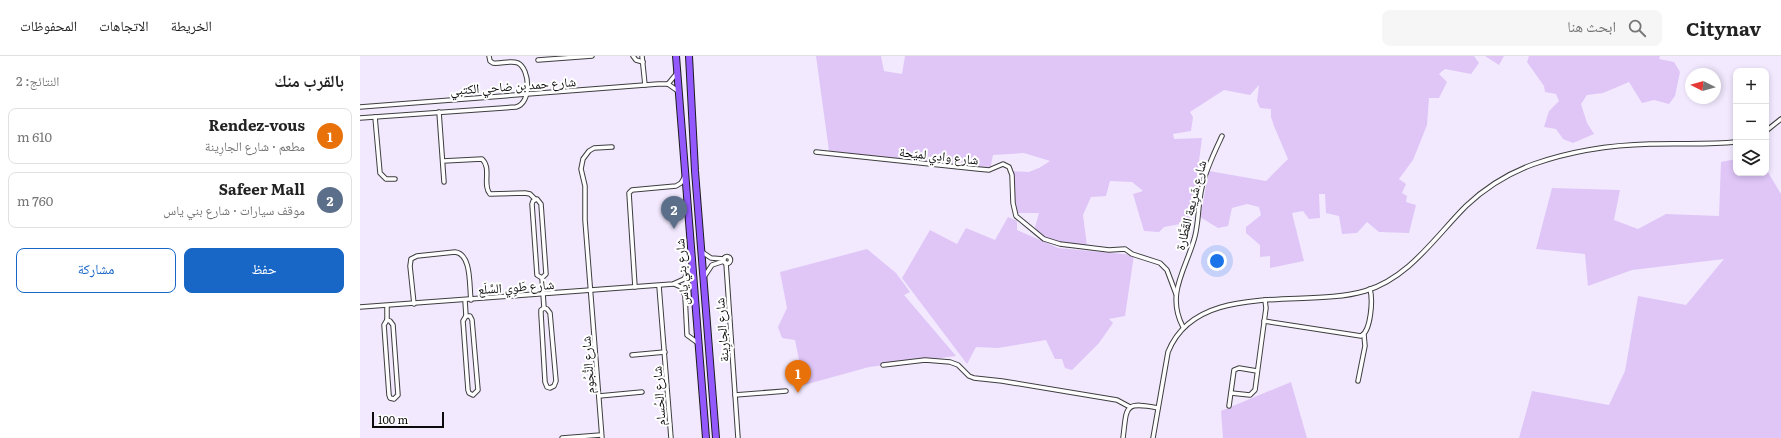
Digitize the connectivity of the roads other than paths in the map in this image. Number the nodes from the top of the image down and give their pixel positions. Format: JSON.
{"nodes":[{"id":1,"x":489,"y":56,"type":"edge"},
{"id":2,"x":592,"y":56,"type":"edge"},
{"id":3,"x":633,"y":56,"type":"edge"},
{"id":4,"x":642,"y":56,"type":"edge"},
{"id":5,"x":676,"y":56,"type":"edge"},
{"id":6,"x":689,"y":56,"type":"edge"},
{"id":7,"x":538,"y":60,"type":"dead end"},
{"id":8,"x":643,"y":62,"type":"junction"},
{"id":9,"x":676,"y":73,"type":"junction"},
{"id":10,"x":668,"y":84,"type":"junction"},
{"id":11,"x":644,"y":85,"type":"junction"},
{"id":12,"x":678,"y":91,"type":"junction"},
{"id":13,"x":527,"y":94,"type":"junction"},
{"id":14,"x":360,"y":107,"type":"edge"},
{"id":15,"x":439,"y":112,"type":"junction"},
{"id":16,"x":375,"y":117,"type":"junction"},
{"id":17,"x":360,"y":118,"type":"edge"},
{"id":18,"x":1781,"y":119,"type":"edge"},
{"id":19,"x":1769,"y":129,"type":"edge"},
{"id":20,"x":1222,"y":136,"type":"dead end"},
{"id":21,"x":1733,"y":142,"type":"edge"},
{"id":22,"x":612,"y":147,"type":"dead end"},
{"id":23,"x":816,"y":152,"type":"dead end"},
{"id":24,"x":443,"y":161,"type":"junction"},
{"id":25,"x":685,"y":175,"type":"junction"},
{"id":26,"x":395,"y":179,"type":"dead end"},
{"id":27,"x":444,"y":182,"type":"dead end"},
{"id":28,"x":535,"y":199,"type":"junction"},
{"id":29,"x":702,"y":252,"type":"junction"},
{"id":30,"x":725,"y":261,"type":"junction"},
{"id":31,"x":692,"y":264,"type":"junction"},
{"id":32,"x":542,"y":278,"type":"junction"},
{"id":33,"x":704,"y":278,"type":"junction"},
{"id":34,"x":673,"y":284,"type":"junction"},
{"id":35,"x":659,"y":286,"type":"junction"},
{"id":36,"x":635,"y":287,"type":"junction"},
{"id":37,"x":1370,"y":289,"type":"junction"},
{"id":38,"x":592,"y":290,"type":"junction"},
{"id":39,"x":543,"y":294,"type":"junction"},
{"id":40,"x":1176,"y":294,"type":"junction"},
{"id":41,"x":694,"y":299,"type":"junction"},
{"id":42,"x":465,"y":300,"type":"junction"},
{"id":43,"x":471,"y":300,"type":"junction"},
{"id":44,"x":1265,"y":300,"type":"junction"},
{"id":45,"x":414,"y":304,"type":"junction"},
{"id":46,"x":387,"y":306,"type":"junction"},
{"id":47,"x":360,"y":308,"type":"edge"},
{"id":48,"x":544,"y":308,"type":"junction"},
{"id":49,"x":466,"y":316,"type":"junction"},
{"id":50,"x":387,"y":320,"type":"junction"},
{"id":51,"x":1264,"y":321,"type":"junction"},
{"id":52,"x":707,"y":323,"type":"junction"},
{"id":53,"x":1183,"y":327,"type":"junction"},
{"id":54,"x":1364,"y":335,"type":"junction"},
{"id":55,"x":698,"y":344,"type":"junction"},
{"id":56,"x":665,"y":352,"type":"junction"},
{"id":57,"x":632,"y":355,"type":"dead end"},
{"id":58,"x":884,"y":365,"type":"dead end"},
{"id":59,"x":1258,"y":371,"type":"junction"},
{"id":60,"x":1358,"y":381,"type":"dead end"},
{"id":61,"x":786,"y":391,"type":"dead end"},
{"id":62,"x":642,"y":392,"type":"dead end"},
{"id":63,"x":1231,"y":393,"type":"junction"},
{"id":64,"x":735,"y":395,"type":"junction"},
{"id":65,"x":599,"y":396,"type":"junction"},
{"id":66,"x":1229,"y":406,"type":"dead end"},
{"id":67,"x":1130,"y":407,"type":"junction"},
{"id":68,"x":1158,"y":408,"type":"junction"},
{"id":69,"x":602,"y":437,"type":"edge"},
{"id":70,"x":562,"y":438,"type":"edge"},
{"id":71,"x":671,"y":438,"type":"edge"},
{"id":72,"x":706,"y":438,"type":"edge"},
{"id":73,"x":716,"y":438,"type":"edge"},
{"id":74,"x":738,"y":438,"type":"edge"},
{"id":75,"x":1122,"y":438,"type":"edge"},
{"id":76,"x":1153,"y":438,"type":"edge"}],
"edges":[{"from":1,"to":13,"type":"street"},
{"from":2,"to":7,"type":"street"},
{"from":3,"to":8,"type":"street"},
{"from":4,"to":8,"type":"street"},
{"from":5,"to":9,"type":"main road","name":"شارع بني ياس"},
{"from":6,"to":29,"type":"main road","name":"شارع بني ياس"},
{"from":8,"to":11,"type":"street"},
{"from":9,"to":10,"type":"street"},
{"from":9,"to":12,"type":"main road","name":"شارع بني ياس"},
{"from":10,"to":11,"type":"street","name":"شارع حمد بن ضاحي الكتبي"},
{"from":10,"to":12,"type":"street"},
{"from":11,"to":13,"type":"street","name":"شارع حمد بن ضاحي الكتبي"},
{"from":12,"to":25,"type":"main road","name":"شارع بني ياس"},
{"from":13,"to":14,"type":"street","name":"شارع حمد بن ضاحي الكتبي"},
{"from":13,"to":15,"type":"street"},
{"from":15,"to":16,"type":"street"},
{"from":15,"to":24,"type":"street"},
{"from":16,"to":17,"type":"street"},
{"from":16,"to":26,"type":"street"},
{"from":18,"to":19,"type":"street"},
{"from":20,"to":40,"type":"street","name":"شارع شَرِيعة القَطَّارة"},
{"from":21,"to":37,"type":"street"},
{"from":22,"to":38,"type":"street","name":"شارع النُّجُوم"},
{"from":23,"to":40,"type":"street","name":"شارع وادِي لميَحة"},
{"from":24,"to":27,"type":"street"},
{"from":24,"to":28,"type":"street"},
{"from":25,"to":31,"type":"main road","name":"شارع بني ياس"},
{"from":25,"to":36,"type":"street"},
{"from":28,"to":32,"type":"street"},
{"from":28,"to":32,"type":"street"},
{"from":29,"to":30,"type":"street"},
{"from":29,"to":33,"type":"main road","name":"شارع بني ياس"},
{"from":30,"to":33,"type":"street"},
{"from":30,"to":64,"type":"street","name":"شارع الجارِينة"},
{"from":31,"to":34,"type":"street","name":"شارع طَوِي السِّلَع"},
{"from":31,"to":41,"type":"main road","name":"شارع بني ياس"},
{"from":32,"to":39,"type":"street"},
{"from":33,"to":52,"type":"main road","name":"شارع بني ياس"},
{"from":34,"to":35,"type":"street","name":"شارع طَوِي السِّلَع"},
{"from":34,"to":55,"type":"street"},
{"from":35,"to":36,"type":"street","name":"شارع طَوِي السِّلَع"},
{"from":35,"to":56,"type":"street","name":"شارع الحُسام"},
{"from":36,"to":38,"type":"street","name":"شارع طَوِي السِّلَع"},
{"from":37,"to":44,"type":"street"},
{"from":37,"to":54,"type":"street"},
{"from":38,"to":39,"type":"street","name":"شارع طَوِي السِّلَع"},
{"from":38,"to":65,"type":"street","name":"شارع النُّجُوم"},
{"from":39,"to":43,"type":"street","name":"شارع طَوِي السِّلَع"},
{"from":39,"to":48,"type":"street"},
{"from":40,"to":53,"type":"street","name":"شارع شَرِيعة القَطَّارة"},
{"from":41,"to":52,"type":"main road"},
{"from":41,"to":55,"type":"main road","name":"شارع بني ياس"},
{"from":42,"to":43,"type":"street","name":"شارع طَوِي السِّلَع"},
{"from":42,"to":45,"type":"street","name":"شارع طَوِي السِّلَع"},
{"from":42,"to":49,"type":"street"},
{"from":43,"to":45,"type":"street"},
{"from":44,"to":51,"type":"street"},
{"from":44,"to":53,"type":"street"},
{"from":45,"to":46,"type":"street","name":"شارع طَوِي السِّلَع"},
{"from":46,"to":47,"type":"street","name":"شارع طَوِي السِّلَع"},
{"from":46,"to":50,"type":"street"},
{"from":48,"to":48,"type":"street"},
{"from":49,"to":49,"type":"street"},
{"from":50,"to":50,"type":"street"},
{"from":51,"to":54,"type":"street"},
{"from":51,"to":59,"type":"street"},
{"from":52,"to":73,"type":"main road","name":"شارع بني ياس"},
{"from":53,"to":68,"type":"street"},
{"from":54,"to":60,"type":"street"},
{"from":55,"to":72,"type":"main road","name":"شارع بني ياس"},
{"from":56,"to":57,"type":"street","name":"شارع الحُسام"},
{"from":56,"to":71,"type":"street","name":"شارع الحُسام"},
{"from":58,"to":67,"type":"street"},
{"from":59,"to":63,"type":"street"},
{"from":59,"to":63,"type":"street"},
{"from":61,"to":64,"type":"street"},
{"from":62,"to":65,"type":"street"},
{"from":63,"to":66,"type":"street"},
{"from":64,"to":74,"type":"street","name":"شارع الجارِينة"},
{"from":65,"to":69,"type":"street","name":"شارع النُّجُوم"},
{"from":67,"to":68,"type":"street"},
{"from":67,"to":75,"type":"street"},
{"from":68,"to":76,"type":"street"},
{"from":69,"to":70,"type":"street"}]}
